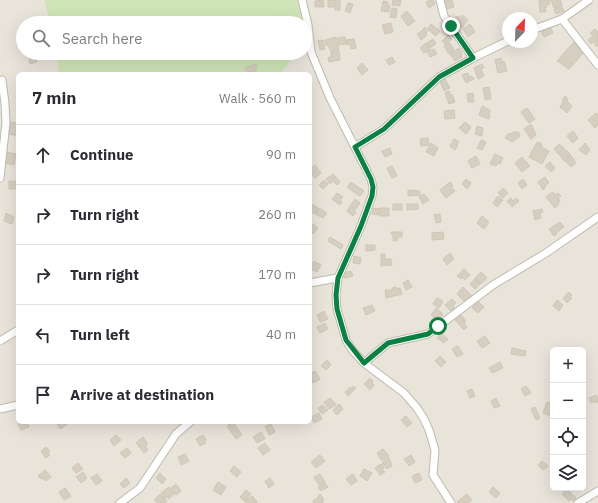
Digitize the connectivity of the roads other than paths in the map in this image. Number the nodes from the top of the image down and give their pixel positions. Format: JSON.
{"nodes":[{"id":1,"x":302,"y":0,"type":"edge"},
{"id":2,"x":440,"y":0,"type":"edge"},
{"id":3,"x":589,"y":0,"type":"edge"},
{"id":4,"x":306,"y":16,"type":"edge"},
{"id":5,"x":562,"y":19,"type":"junction"},
{"id":6,"x":538,"y":28,"type":"edge"},
{"id":7,"x":502,"y":44,"type":"edge"},
{"id":8,"x":312,"y":54,"type":"edge"},
{"id":9,"x":473,"y":58,"type":"junction"},
{"id":10,"x":598,"y":65,"type":"edge"},
{"id":11,"x":2,"y":80,"type":"dead end"},
{"id":12,"x":355,"y":147,"type":"junction"},
{"id":13,"x":0,"y":178,"type":"edge"},
{"id":14,"x":598,"y":217,"type":"edge"},
{"id":15,"x":338,"y":278,"type":"junction"},
{"id":16,"x":312,"y":284,"type":"edge"},
{"id":17,"x":16,"y":331,"type":"edge"},
{"id":18,"x":0,"y":341,"type":"edge"},
{"id":19,"x":364,"y":363,"type":"junction"},
{"id":20,"x":16,"y":405,"type":"edge"},
{"id":21,"x":0,"y":409,"type":"edge"},
{"id":22,"x":188,"y":424,"type":"edge"},
{"id":23,"x":598,"y":492,"type":"edge"},
{"id":24,"x":120,"y":503,"type":"edge"},
{"id":25,"x":451,"y":503,"type":"edge"},
{"id":26,"x":578,"y":503,"type":"edge"}],
"edges":[{"from":1,"to":4,"type":"street"},
{"from":2,"to":9,"type":"street"},
{"from":3,"to":5,"type":"street"},
{"from":5,"to":6,"type":"street"},
{"from":5,"to":10,"type":"street"},
{"from":7,"to":9,"type":"street"},
{"from":8,"to":12,"type":"street"},
{"from":9,"to":12,"type":"street"},
{"from":11,"to":13,"type":"street"},
{"from":12,"to":15,"type":"street"},
{"from":14,"to":19,"type":"street"},
{"from":15,"to":16,"type":"street"},
{"from":15,"to":19,"type":"street"},
{"from":17,"to":18,"type":"street"},
{"from":19,"to":25,"type":"street"},
{"from":20,"to":21,"type":"street"},
{"from":22,"to":24,"type":"street"},
{"from":23,"to":26,"type":"street"}]}
